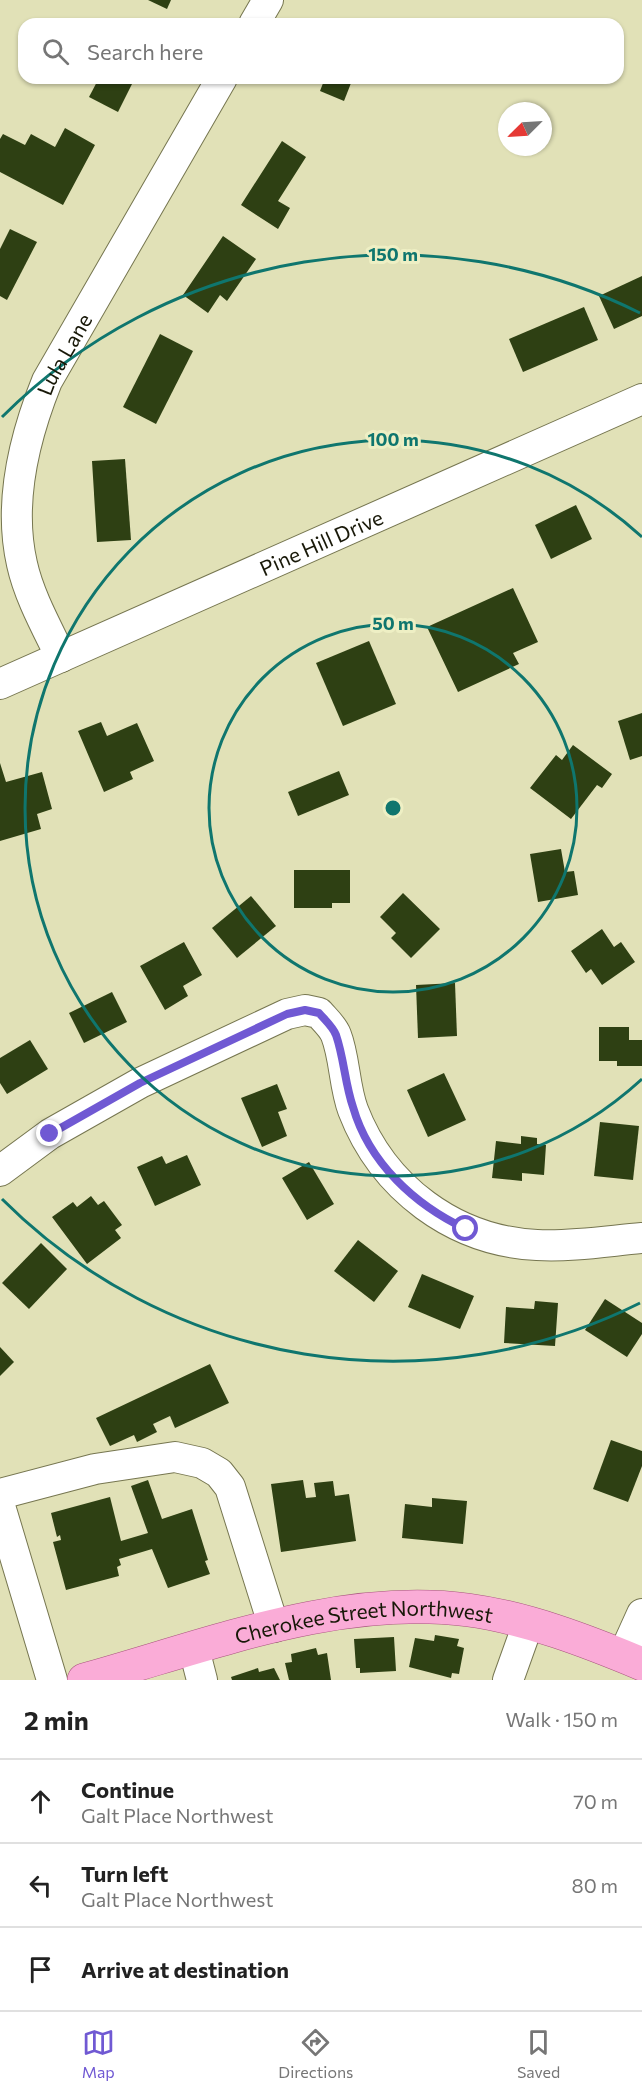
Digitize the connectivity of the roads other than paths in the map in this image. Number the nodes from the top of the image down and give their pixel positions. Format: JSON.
{"nodes":[{"id":1,"x":268,"y":0,"type":"edge"},
{"id":2,"x":258,"y":18,"type":"edge"},
{"id":3,"x":219,"y":84,"type":"edge"},
{"id":4,"x":642,"y":399,"type":"edge"},
{"id":5,"x":61,"y":657,"type":"junction"},
{"id":6,"x":0,"y":684,"type":"edge"},
{"id":7,"x":0,"y":1171,"type":"edge"},
{"id":8,"x":642,"y":1238,"type":"edge"},
{"id":9,"x":0,"y":1494,"type":"edge"},
{"id":10,"x":0,"y":1506,"type":"edge"},
{"id":11,"x":642,"y":1614,"type":"edge"},
{"id":12,"x":528,"y":1623,"type":"junction"},
{"id":13,"x":274,"y":1627,"type":"junction"},
{"id":14,"x":632,"y":1660,"type":"edge"},
{"id":15,"x":198,"y":1665,"type":"edge"},
{"id":16,"x":52,"y":1680,"type":"edge"},
{"id":17,"x":84,"y":1680,"type":"edge"},
{"id":18,"x":508,"y":1680,"type":"edge"}],
"edges":[{"from":1,"to":2,"type":"street"},
{"from":3,"to":5,"type":"street","name":"Lula Lane"},
{"from":4,"to":5,"type":"street","name":"Pine Hill Drive"},
{"from":5,"to":6,"type":"street","name":"Pine Hill Drive"},
{"from":7,"to":8,"type":"street"},
{"from":9,"to":13,"type":"street"},
{"from":10,"to":16,"type":"street"},
{"from":11,"to":14,"type":"street"},
{"from":12,"to":13,"type":"main road","name":"Cherokee Street Northwest"},
{"from":12,"to":14,"type":"main road","name":"Cherokee Street Northwest"},
{"from":12,"to":18,"type":"street"},
{"from":13,"to":15,"type":"main road","name":"Cherokee Street Northwest"},
{"from":15,"to":17,"type":"main road","name":"Cherokee Street Northwest"}]}
